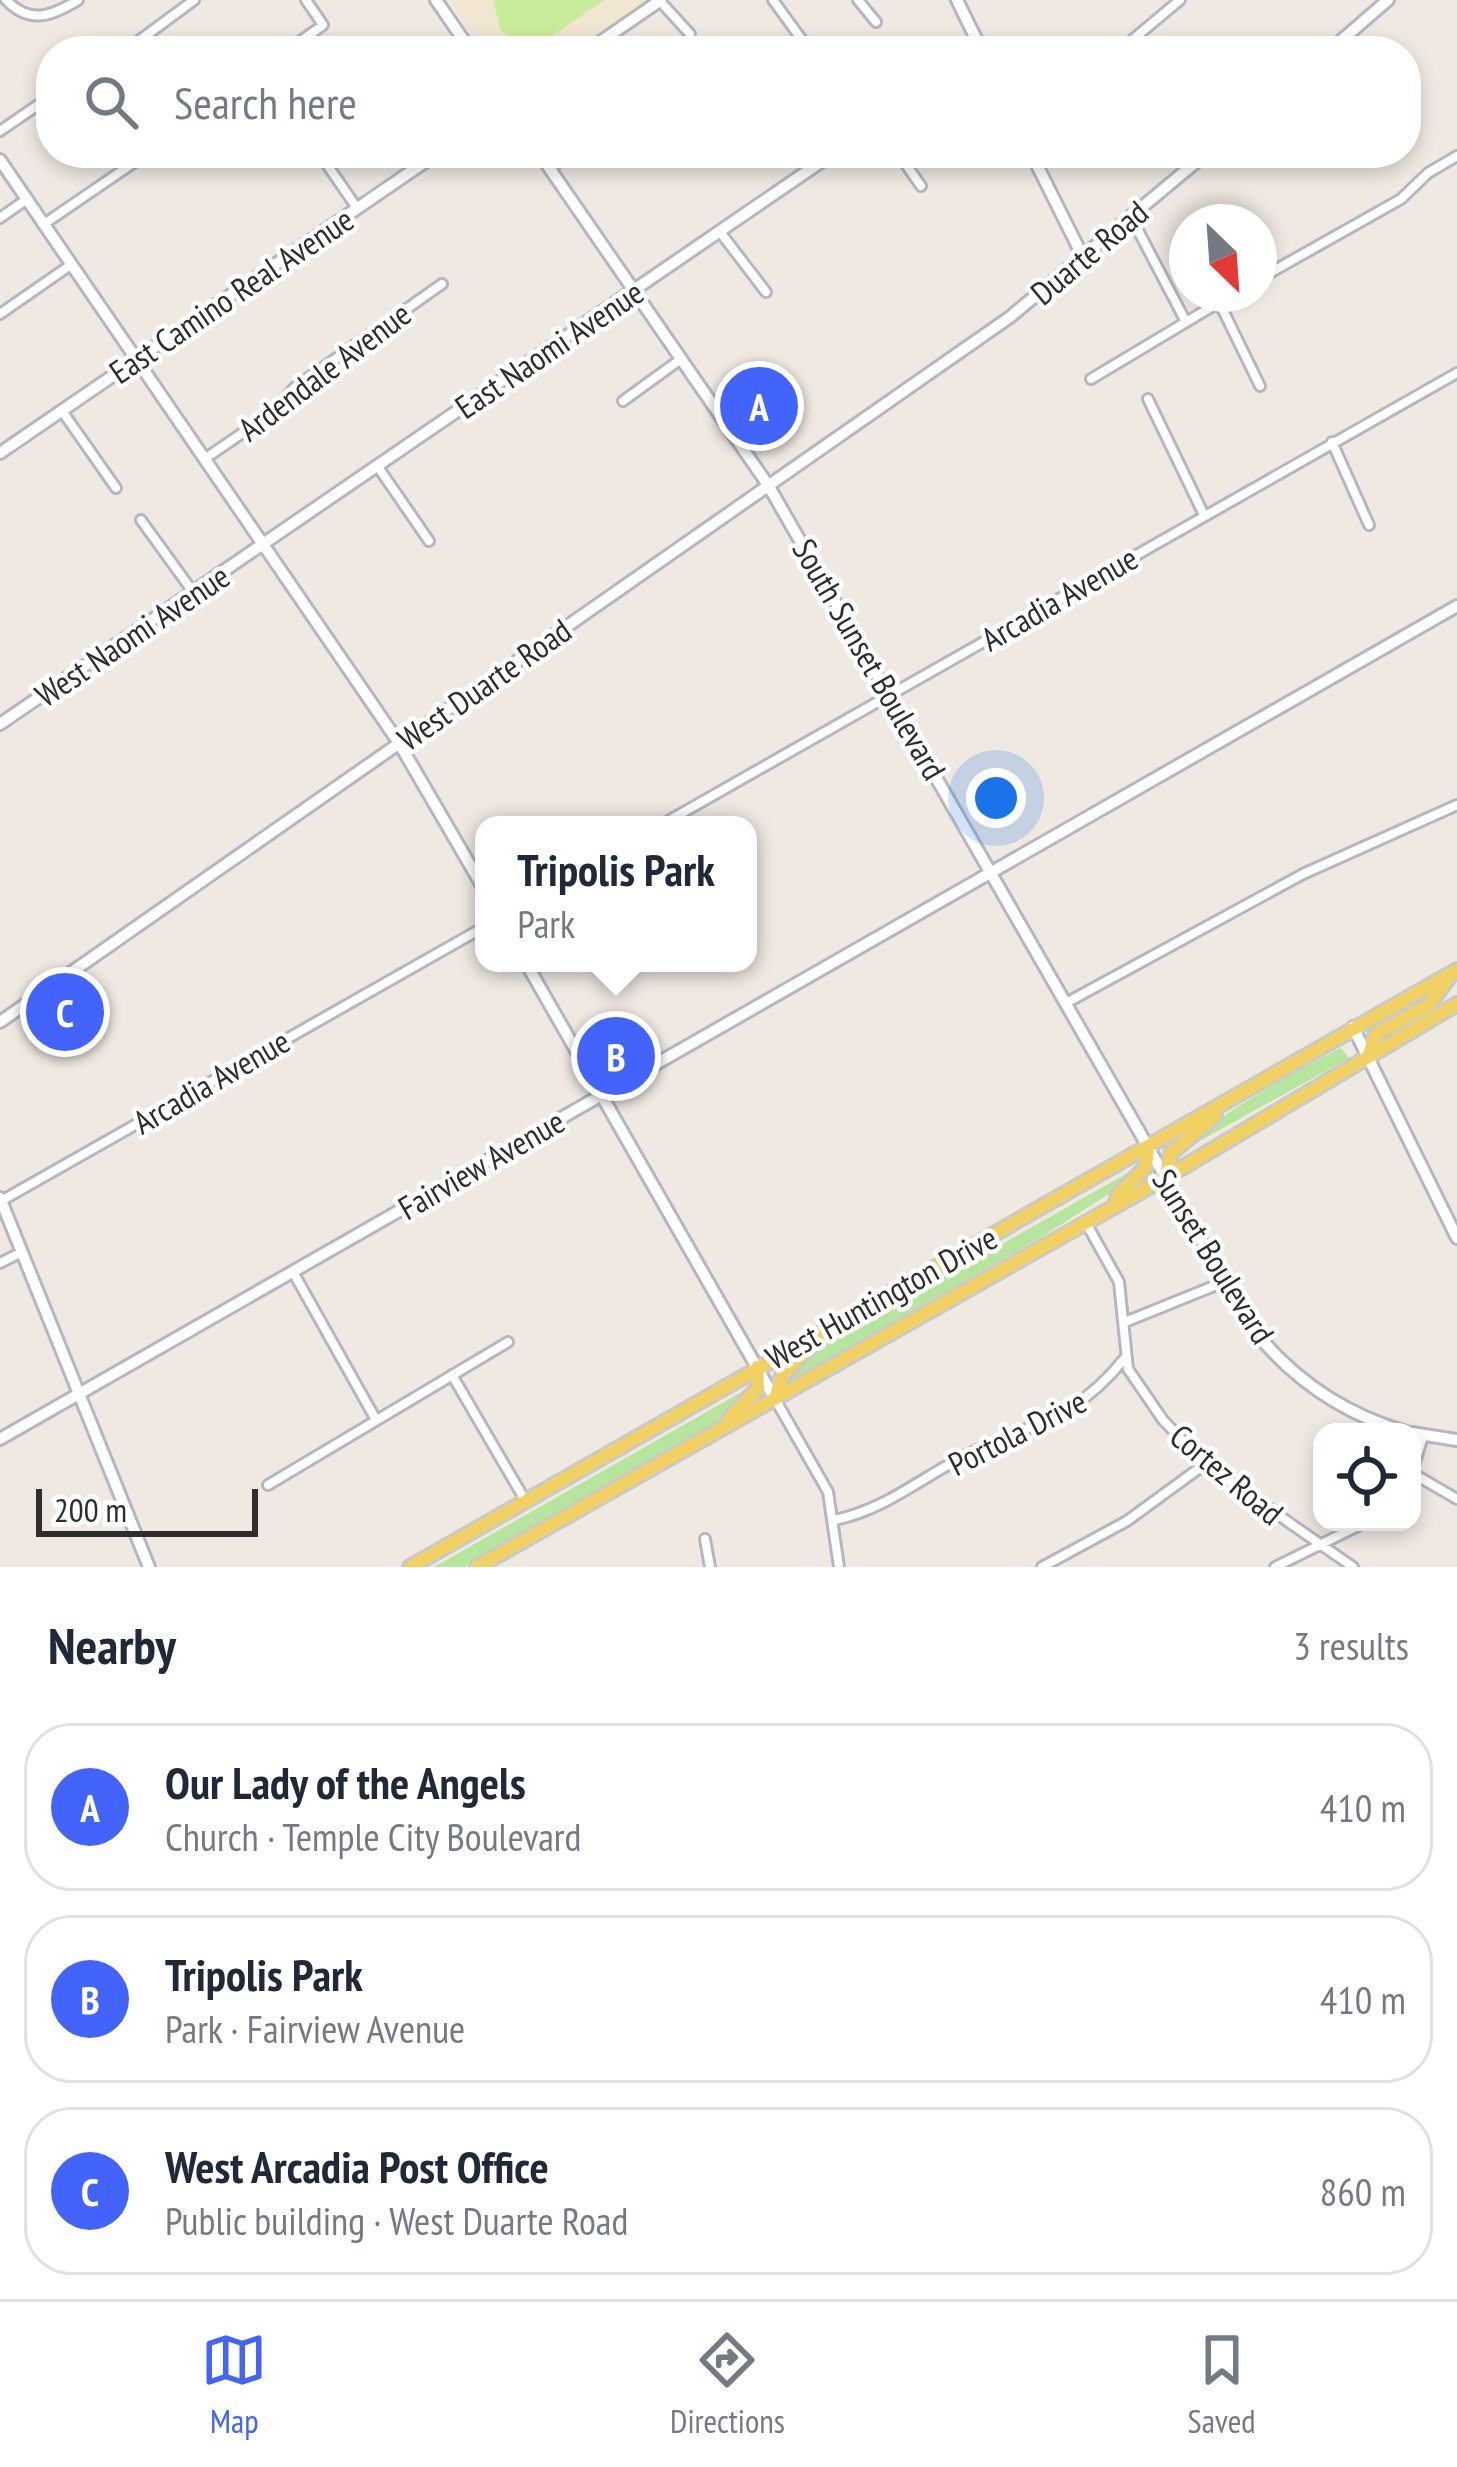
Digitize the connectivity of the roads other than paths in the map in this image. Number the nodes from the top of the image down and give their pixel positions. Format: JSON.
{"nodes":[{"id":1,"x":6,"y":0,"type":"edge"},
{"id":2,"x":77,"y":0,"type":"edge"},
{"id":3,"x":194,"y":0,"type":"edge"},
{"id":4,"x":306,"y":0,"type":"edge"},
{"id":5,"x":436,"y":0,"type":"edge"},
{"id":6,"x":661,"y":0,"type":"edge"},
{"id":7,"x":773,"y":0,"type":"edge"},
{"id":8,"x":858,"y":0,"type":"edge"},
{"id":9,"x":957,"y":0,"type":"edge"},
{"id":10,"x":1180,"y":0,"type":"edge"},
{"id":11,"x":1388,"y":0,"type":"edge"},
{"id":12,"x":876,"y":22,"type":"dead end"},
{"id":13,"x":690,"y":34,"type":"dead end"},
{"id":14,"x":145,"y":36,"type":"edge"},
{"id":15,"x":308,"y":36,"type":"edge"},
{"id":16,"x":461,"y":36,"type":"edge"},
{"id":17,"x":609,"y":36,"type":"edge"},
{"id":18,"x":797,"y":36,"type":"edge"},
{"id":19,"x":975,"y":36,"type":"edge"},
{"id":20,"x":1137,"y":36,"type":"edge"},
{"id":21,"x":1346,"y":36,"type":"edge"},
{"id":22,"x":36,"y":106,"type":"edge"},
{"id":23,"x":0,"y":131,"type":"edge"},
{"id":24,"x":1457,"y":156,"type":"edge"},
{"id":25,"x":0,"y":160,"type":"edge"},
{"id":26,"x":126,"y":168,"type":"edge"},
{"id":27,"x":329,"y":168,"type":"edge"},
{"id":28,"x":416,"y":168,"type":"edge"},
{"id":29,"x":550,"y":168,"type":"edge"},
{"id":30,"x":812,"y":168,"type":"edge"},
{"id":31,"x":908,"y":168,"type":"edge"},
{"id":32,"x":1038,"y":168,"type":"edge"},
{"id":33,"x":1190,"y":168,"type":"edge"},
{"id":34,"x":921,"y":186,"type":"dead end"},
{"id":35,"x":27,"y":200,"type":"junction"},
{"id":36,"x":357,"y":208,"type":"junction"},
{"id":37,"x":1131,"y":217,"type":"junction"},
{"id":38,"x":0,"y":218,"type":"edge"},
{"id":39,"x":44,"y":224,"type":"junction"},
{"id":40,"x":720,"y":232,"type":"junction"},
{"id":41,"x":1083,"y":257,"type":"junction"},
{"id":42,"x":72,"y":264,"type":"junction"},
{"id":43,"x":1277,"y":269,"type":"edge"},
{"id":44,"x":442,"y":284,"type":"dead end"},
{"id":45,"x":635,"y":291,"type":"junction"},
{"id":46,"x":766,"y":292,"type":"dead end"},
{"id":47,"x":1202,"y":312,"type":"edge"},
{"id":48,"x":1224,"y":312,"type":"edge"},
{"id":49,"x":0,"y":314,"type":"edge"},
{"id":50,"x":1186,"y":322,"type":"junction"},
{"id":51,"x":968,"y":346,"type":"joint"},
{"id":52,"x":681,"y":358,"type":"junction"},
{"id":53,"x":138,"y":359,"type":"junction"},
{"id":54,"x":1457,"y":373,"type":"edge"},
{"id":55,"x":1091,"y":379,"type":"dead end"},
{"id":56,"x":1260,"y":386,"type":"dead end"},
{"id":57,"x":1148,"y":399,"type":"dead end"},
{"id":58,"x":623,"y":400,"type":"dead end"},
{"id":59,"x":62,"y":412,"type":"junction"},
{"id":60,"x":1332,"y":442,"type":"junction"},
{"id":61,"x":0,"y":453,"type":"edge"},
{"id":62,"x":206,"y":458,"type":"junction"},
{"id":63,"x":378,"y":466,"type":"junction"},
{"id":64,"x":768,"y":485,"type":"junction"},
{"id":65,"x":116,"y":488,"type":"dead end"},
{"id":66,"x":1204,"y":515,"type":"junction"},
{"id":67,"x":141,"y":520,"type":"dead end"},
{"id":68,"x":1369,"y":525,"type":"dead end"},
{"id":69,"x":429,"y":541,"type":"dead end"},
{"id":70,"x":264,"y":544,"type":"junction"},
{"id":71,"x":194,"y":593,"type":"junction"},
{"id":72,"x":1457,"y":607,"type":"edge"},
{"id":73,"x":889,"y":695,"type":"junction"},
{"id":74,"x":0,"y":724,"type":"edge"},
{"id":75,"x":399,"y":743,"type":"junction"},
{"id":76,"x":1457,"y":805,"type":"edge"},
{"id":77,"x":678,"y":816,"type":"edge"},
{"id":78,"x":992,"y":872,"type":"junction"},
{"id":79,"x":475,"y":874,"type":"edge"},
{"id":80,"x":475,"y":932,"type":"edge"},
{"id":81,"x":1455,"y":971,"type":"edge"},
{"id":82,"x":531,"y":972,"type":"edge"},
{"id":83,"x":1066,"y":1004,"type":"junction"},
{"id":84,"x":1457,"y":1004,"type":"edge"},
{"id":85,"x":0,"y":1022,"type":"edge"},
{"id":86,"x":1353,"y":1027,"type":"junction"},
{"id":87,"x":1368,"y":1057,"type":"junction"},
{"id":88,"x":602,"y":1095,"type":"junction"},
{"id":89,"x":1227,"y":1101,"type":"junction"},
{"id":90,"x":1148,"y":1148,"type":"junction"},
{"id":91,"x":1165,"y":1178,"type":"junction"},
{"id":92,"x":1,"y":1200,"type":"edge"},
{"id":93,"x":1115,"y":1206,"type":"junction"},
{"id":94,"x":1086,"y":1222,"type":"junction"},
{"id":95,"x":1457,"y":1238,"type":"edge"},
{"id":96,"x":22,"y":1252,"type":"junction"},
{"id":97,"x":0,"y":1263,"type":"edge"},
{"id":98,"x":293,"y":1272,"type":"junction"},
{"id":99,"x":1224,"y":1282,"type":"junction"},
{"id":100,"x":1125,"y":1322,"type":"junction"},
{"id":101,"x":827,"y":1328,"type":"junction"},
{"id":102,"x":508,"y":1342,"type":"dead end"},
{"id":103,"x":1124,"y":1359,"type":"junction"},
{"id":104,"x":757,"y":1367,"type":"junction"},
{"id":105,"x":452,"y":1375,"type":"junction"},
{"id":106,"x":79,"y":1394,"type":"junction"},
{"id":107,"x":775,"y":1399,"type":"junction"},
{"id":108,"x":375,"y":1418,"type":"junction"},
{"id":109,"x":1385,"y":1423,"type":"edge"},
{"id":110,"x":721,"y":1427,"type":"junction"},
{"id":111,"x":1421,"y":1435,"type":"edge"},
{"id":112,"x":0,"y":1438,"type":"edge"},
{"id":113,"x":1457,"y":1440,"type":"edge"},
{"id":114,"x":1204,"y":1464,"type":"junction"},
{"id":115,"x":1421,"y":1477,"type":"edge"},
{"id":116,"x":268,"y":1485,"type":"dead end"},
{"id":117,"x":1457,"y":1498,"type":"edge"},
{"id":118,"x":526,"y":1502,"type":"junction"},
{"id":119,"x":835,"y":1520,"type":"junction"},
{"id":120,"x":1350,"y":1531,"type":"edge"},
{"id":121,"x":705,"y":1539,"type":"dead end"},
{"id":122,"x":1322,"y":1546,"type":"junction"},
{"id":123,"x":149,"y":1567,"type":"edge"},
{"id":124,"x":410,"y":1567,"type":"edge"},
{"id":125,"x":477,"y":1567,"type":"edge"},
{"id":126,"x":710,"y":1567,"type":"edge"},
{"id":127,"x":839,"y":1567,"type":"edge"},
{"id":128,"x":1042,"y":1567,"type":"edge"},
{"id":129,"x":1275,"y":1567,"type":"edge"},
{"id":130,"x":1353,"y":1567,"type":"edge"}],
"edges":[{"from":1,"to":2,"type":"street"},
{"from":3,"to":14,"type":"street"},
{"from":4,"to":15,"type":"street"},
{"from":5,"to":16,"type":"street"},
{"from":6,"to":13,"type":"street"},
{"from":6,"to":17,"type":"street"},
{"from":7,"to":18,"type":"street"},
{"from":8,"to":12,"type":"street"},
{"from":9,"to":19,"type":"street"},
{"from":10,"to":20,"type":"street"},
{"from":11,"to":21,"type":"street"},
{"from":22,"to":23,"type":"street"},
{"from":24,"to":43,"type":"street"},
{"from":25,"to":35,"type":"street"},
{"from":26,"to":39,"type":"street"},
{"from":27,"to":36,"type":"street"},
{"from":28,"to":36,"type":"street","name":"East Camino Real Avenue"},
{"from":29,"to":45,"type":"street","name":"South Sunset Boulevard"},
{"from":30,"to":40,"type":"street","name":"East Naomi Avenue"},
{"from":31,"to":34,"type":"street"},
{"from":32,"to":41,"type":"street"},
{"from":33,"to":37,"type":"street","name":"Duarte Road"},
{"from":35,"to":38,"type":"street"},
{"from":35,"to":39,"type":"street"},
{"from":36,"to":53,"type":"street","name":"East Camino Real Avenue"},
{"from":37,"to":41,"type":"street","name":"Duarte Road"},
{"from":37,"to":50,"type":"street"},
{"from":39,"to":42,"type":"street"},
{"from":40,"to":45,"type":"street","name":"East Naomi Avenue"},
{"from":40,"to":46,"type":"street"},
{"from":41,"to":51,"type":"street","name":"Duarte Road"},
{"from":42,"to":49,"type":"street"},
{"from":42,"to":53,"type":"street"},
{"from":44,"to":62,"type":"street","name":"Ardendale Avenue"},
{"from":45,"to":52,"type":"street","name":"South Sunset Boulevard"},
{"from":45,"to":63,"type":"street","name":"East Naomi Avenue"},
{"from":47,"to":50,"type":"street"},
{"from":48,"to":56,"type":"street"},
{"from":50,"to":55,"type":"street"},
{"from":51,"to":64,"type":"street","name":"West Duarte Road"},
{"from":52,"to":58,"type":"street"},
{"from":52,"to":64,"type":"street","name":"South Sunset Boulevard"},
{"from":53,"to":59,"type":"street","name":"East Camino Real Avenue"},
{"from":53,"to":62,"type":"street"},
{"from":54,"to":60,"type":"street","name":"Arcadia Avenue"},
{"from":57,"to":66,"type":"street"},
{"from":59,"to":61,"type":"street","name":"East Camino Real Avenue"},
{"from":59,"to":65,"type":"street"},
{"from":60,"to":66,"type":"street","name":"Arcadia Avenue"},
{"from":60,"to":68,"type":"street"},
{"from":62,"to":70,"type":"street"},
{"from":63,"to":69,"type":"street"},
{"from":63,"to":70,"type":"street","name":"East Naomi Avenue"},
{"from":64,"to":73,"type":"street","name":"South Sunset Boulevard"},
{"from":64,"to":75,"type":"street","name":"West Duarte Road"},
{"from":66,"to":73,"type":"street","name":"Arcadia Avenue"},
{"from":67,"to":71,"type":"street"},
{"from":70,"to":71,"type":"street","name":"West Naomi Avenue"},
{"from":70,"to":75,"type":"street"},
{"from":71,"to":74,"type":"street","name":"West Naomi Avenue"},
{"from":72,"to":78,"type":"street","name":"Fairview Avenue"},
{"from":73,"to":77,"type":"street","name":"Arcadia Avenue"},
{"from":73,"to":78,"type":"street","name":"South Sunset Boulevard"},
{"from":75,"to":79,"type":"street"},
{"from":75,"to":85,"type":"street","name":"West Duarte Road"},
{"from":76,"to":83,"type":"street"},
{"from":78,"to":83,"type":"street","name":"South Sunset Boulevard"},
{"from":78,"to":88,"type":"street","name":"Fairview Avenue"},
{"from":80,"to":92,"type":"street","name":"Arcadia Avenue"},
{"from":81,"to":86,"type":"main road","name":"West Huntington Drive"},
{"from":81,"to":87,"type":"main road"},
{"from":82,"to":88,"type":"street"},
{"from":83,"to":90,"type":"street","name":"South Sunset Boulevard"},
{"from":84,"to":87,"type":"main road"},
{"from":86,"to":87,"type":"street"},
{"from":86,"to":89,"type":"main road","name":"West Huntington Drive"},
{"from":87,"to":91,"type":"main road","name":"West Huntington Drive"},
{"from":87,"to":95,"type":"street"},
{"from":88,"to":98,"type":"street","name":"Fairview Avenue"},
{"from":88,"to":104,"type":"street"},
{"from":89,"to":90,"type":"main road","name":"West Huntington Drive"},
{"from":89,"to":91,"type":"main road"},
{"from":90,"to":91,"type":"street","name":"Sunset Boulevard"},
{"from":90,"to":93,"type":"main road"},
{"from":90,"to":101,"type":"main road","name":"West Huntington Drive"},
{"from":91,"to":93,"type":"main road","name":"West Huntington Drive"},
{"from":91,"to":99,"type":"street","name":"Sunset Boulevard"},
{"from":92,"to":96,"type":"street"},
{"from":93,"to":94,"type":"main road","name":"West Huntington Drive"},
{"from":94,"to":100,"type":"street"},
{"from":94,"to":107,"type":"main road","name":"West Huntington Drive"},
{"from":96,"to":97,"type":"street"},
{"from":96,"to":106,"type":"street"},
{"from":98,"to":106,"type":"street","name":"Fairview Avenue"},
{"from":98,"to":108,"type":"street"},
{"from":99,"to":100,"type":"street"},
{"from":99,"to":109,"type":"street","name":"Sunset Boulevard"},
{"from":100,"to":103,"type":"street"},
{"from":101,"to":104,"type":"main road","name":"West Huntington Drive"},
{"from":101,"to":107,"type":"main road"},
{"from":102,"to":105,"type":"street"},
{"from":103,"to":114,"type":"street","name":"Cortez Road"},
{"from":103,"to":119,"type":"street","name":"Portola Drive"},
{"from":104,"to":107,"type":"street"},
{"from":104,"to":110,"type":"main road"},
{"from":104,"to":118,"type":"main road","name":"West Huntington Drive"},
{"from":105,"to":108,"type":"street"},
{"from":105,"to":118,"type":"street"},
{"from":106,"to":112,"type":"street","name":"Fairview Avenue"},
{"from":106,"to":123,"type":"street"},
{"from":107,"to":110,"type":"main road","name":"West Huntington Drive"},
{"from":107,"to":119,"type":"street"},
{"from":108,"to":116,"type":"street"},
{"from":110,"to":125,"type":"main road","name":"West Huntington Drive"},
{"from":111,"to":113,"type":"street","name":"Sunset Boulevard"},
{"from":114,"to":122,"type":"street","name":"Cortez Road"},
{"from":114,"to":128,"type":"street"},
{"from":115,"to":117,"type":"street"},
{"from":118,"to":124,"type":"main road","name":"West Huntington Drive"},
{"from":119,"to":127,"type":"street"},
{"from":120,"to":122,"type":"street"},
{"from":121,"to":126,"type":"street"},
{"from":122,"to":129,"type":"street"},
{"from":122,"to":130,"type":"street","name":"Cortez Road"}]}
